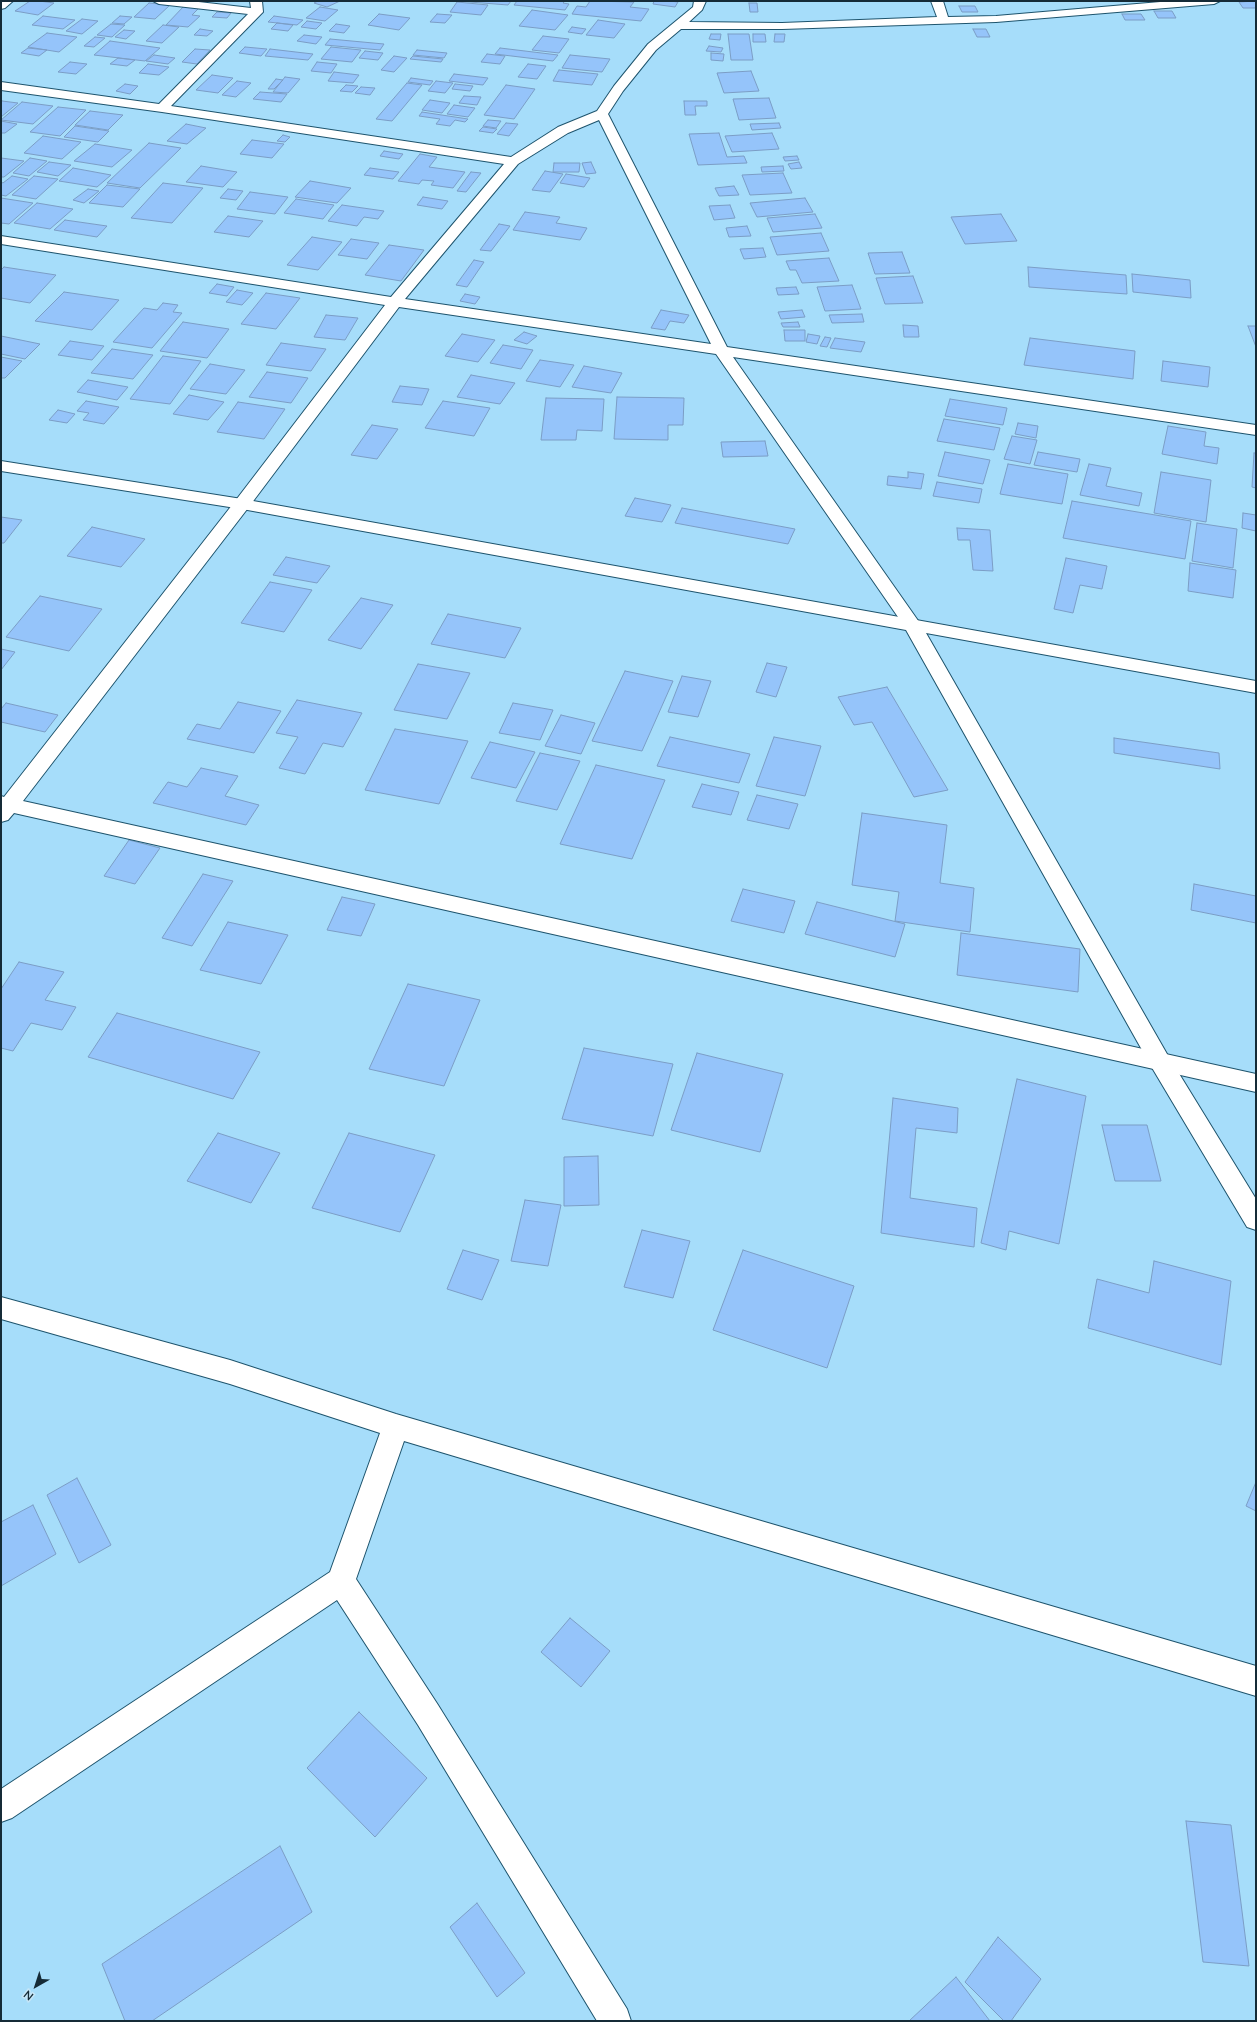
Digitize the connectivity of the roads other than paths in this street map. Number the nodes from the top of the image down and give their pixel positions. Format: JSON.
{"nodes":[{"id":1,"x":7,"y":1,"type":"edge"},
{"id":2,"x":159,"y":1,"type":"edge"},
{"id":3,"x":700,"y":1,"type":"edge"},
{"id":4,"x":937,"y":1,"type":"edge"},
{"id":5,"x":1214,"y":1,"type":"edge"},
{"id":6,"x":1,"y":6,"type":"edge"},
{"id":7,"x":257,"y":7,"type":"edge"},
{"id":8,"x":944,"y":21,"type":"junction"},
{"id":9,"x":678,"y":24,"type":"junction"},
{"id":10,"x":1,"y":86,"type":"edge"},
{"id":11,"x":162,"y":108,"type":"junction"},
{"id":12,"x":602,"y":114,"type":"junction"},
{"id":13,"x":513,"y":161,"type":"junction"},
{"id":14,"x":1,"y":240,"type":"edge"},
{"id":15,"x":395,"y":302,"type":"junction"},
{"id":16,"x":722,"y":352,"type":"junction"},
{"id":17,"x":1256,"y":430,"type":"edge"},
{"id":18,"x":1,"y":466,"type":"edge"},
{"id":19,"x":242,"y":504,"type":"junction"},
{"id":20,"x":913,"y":626,"type":"junction"},
{"id":21,"x":1256,"y":687,"type":"edge"},
{"id":22,"x":3,"y":807,"type":"edge"},
{"id":23,"x":1159,"y":1060,"type":"junction"},
{"id":24,"x":1256,"y":1083,"type":"edge"},
{"id":25,"x":1256,"y":1220,"type":"edge"},
{"id":26,"x":1,"y":1308,"type":"edge"},
{"id":27,"x":396,"y":1426,"type":"junction"},
{"id":28,"x":341,"y":1581,"type":"junction"},
{"id":29,"x":1256,"y":1681,"type":"edge"},
{"id":30,"x":1,"y":1807,"type":"edge"},
{"id":31,"x":615,"y":2021,"type":"edge"}],
"edges":[{"from":1,"to":6,"type":"street"},
{"from":2,"to":7,"type":"street"},
{"from":3,"to":9,"type":"street"},
{"from":4,"to":8,"type":"street"},
{"from":5,"to":8,"type":"street"},
{"from":7,"to":11,"type":"street"},
{"from":8,"to":9,"type":"street"},
{"from":9,"to":12,"type":"street"},
{"from":10,"to":11,"type":"street"},
{"from":11,"to":13,"type":"street"},
{"from":12,"to":13,"type":"street"},
{"from":12,"to":16,"type":"street"},
{"from":13,"to":15,"type":"street"},
{"from":14,"to":15,"type":"street"},
{"from":15,"to":16,"type":"street"},
{"from":15,"to":19,"type":"street"},
{"from":16,"to":17,"type":"street"},
{"from":16,"to":20,"type":"street"},
{"from":18,"to":19,"type":"street"},
{"from":19,"to":20,"type":"street"},
{"from":19,"to":22,"type":"street"},
{"from":20,"to":21,"type":"street"},
{"from":20,"to":23,"type":"street"},
{"from":22,"to":23,"type":"street"},
{"from":23,"to":24,"type":"street"},
{"from":23,"to":25,"type":"street"},
{"from":26,"to":27,"type":"street"},
{"from":27,"to":28,"type":"street"},
{"from":27,"to":29,"type":"street"},
{"from":28,"to":30,"type":"street"},
{"from":28,"to":31,"type":"street"}]}
